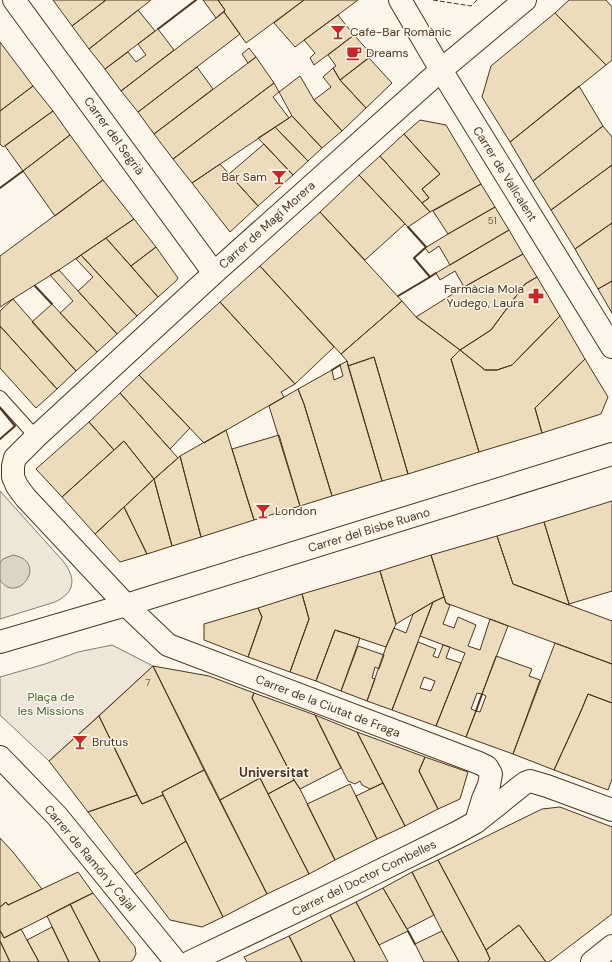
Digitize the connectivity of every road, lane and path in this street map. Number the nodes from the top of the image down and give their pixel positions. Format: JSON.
{"nodes":[{"id":1,"x":14,"y":0,"type":"edge"},
{"id":2,"x":400,"y":0,"type":"edge"},
{"id":3,"x":525,"y":0,"type":"edge"},
{"id":4,"x":441,"y":70,"type":"junction"},
{"id":5,"x":214,"y":273,"type":"junction"},
{"id":6,"x":612,"y":347,"type":"edge"},
{"id":7,"x":0,"y":396,"type":"edge"},
{"id":8,"x":36,"y":437,"type":"junction"},
{"id":9,"x":612,"y":454,"type":"edge"},
{"id":10,"x":126,"y":605,"type":"junction"},
{"id":11,"x":0,"y":642,"type":"edge"},
{"id":12,"x":0,"y":757,"type":"edge"},
{"id":13,"x":612,"y":810,"type":"edge"},
{"id":14,"x":476,"y":822,"type":"junction"},
{"id":15,"x":612,"y":946,"type":"edge"},
{"id":16,"x":176,"y":962,"type":"edge"},
{"id":17,"x":190,"y":962,"type":"edge"},
{"id":18,"x":592,"y":962,"type":"edge"}],
"edges":[{"from":1,"to":5,"type":"street","name":"Carrer del Segrià"},
{"from":2,"to":4,"type":"street","name":"Carrer de Vallcalent"},
{"from":3,"to":4,"type":"street","name":"Carrer de Magí Morera"},
{"from":4,"to":5,"type":"street","name":"Carrer de Magí Morera"},
{"from":4,"to":6,"type":"street","name":"Carrer de Vallcalent"},
{"from":5,"to":8,"type":"street","name":"Carrer de Magí Morera"},
{"from":7,"to":8,"type":"lane"},
{"from":8,"to":10,"type":"street","name":"Carrer de Magí Morera"},
{"from":9,"to":10,"type":"street","name":"Carrer del Bisbe Ruano"},
{"from":10,"to":11,"type":"street"},
{"from":10,"to":14,"type":"street","name":"Carrer de la Ciutat de Fraga"},
{"from":12,"to":16,"type":"street","name":"Carrer de Ramón y Cajal"},
{"from":13,"to":14,"type":"street","name":"Carrer del Doctor Combelles"},
{"from":14,"to":17,"type":"street","name":"Carrer del Doctor Combelles"},
{"from":15,"to":18,"type":"street"}]}
